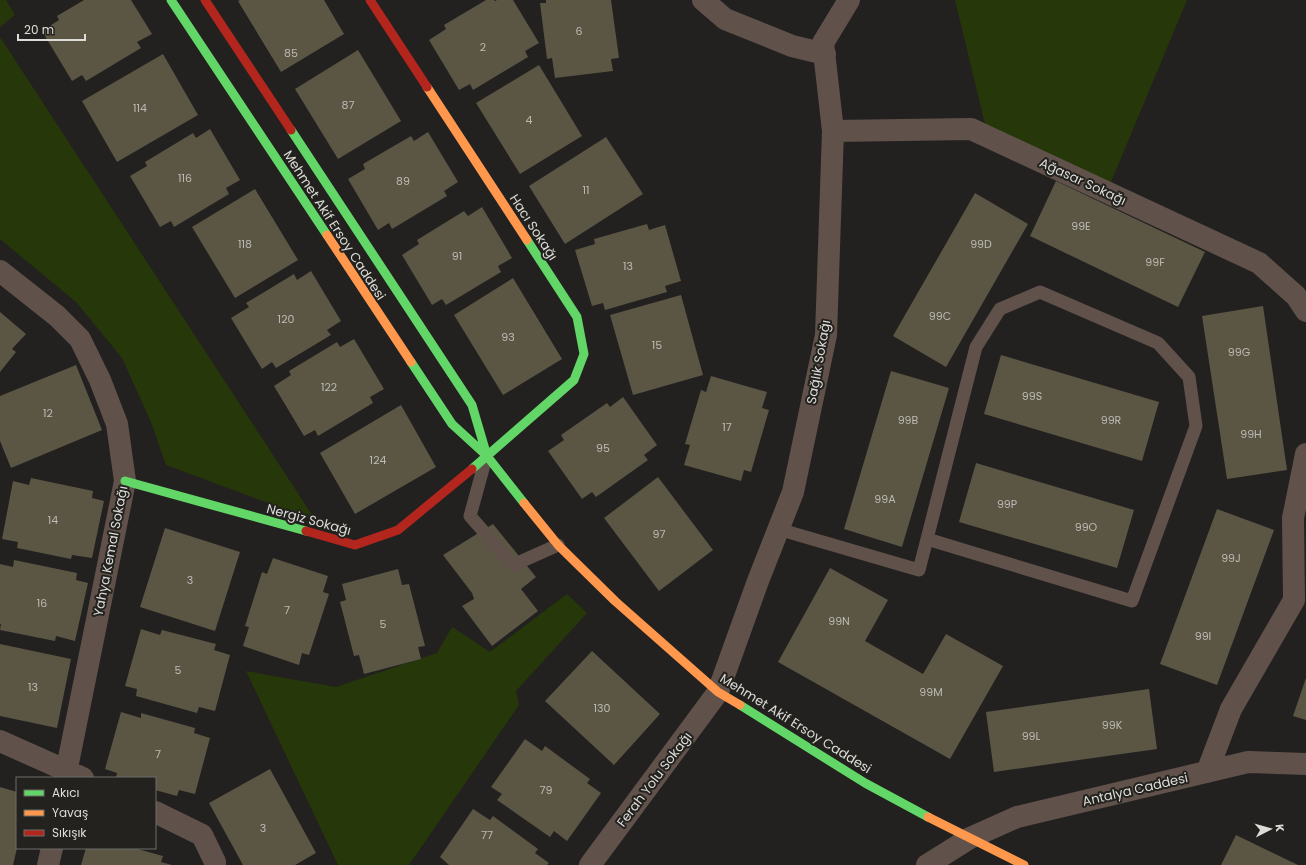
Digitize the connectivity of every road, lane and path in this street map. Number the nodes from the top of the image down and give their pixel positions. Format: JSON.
{"nodes":[{"id":1,"x":171,"y":0,"type":"edge"},
{"id":2,"x":205,"y":0,"type":"edge"},
{"id":3,"x":703,"y":0,"type":"edge"},
{"id":4,"x":849,"y":0,"type":"edge"},
{"id":5,"x":373,"y":1,"type":"edge"},
{"id":6,"x":825,"y":54,"type":"junction"},
{"id":7,"x":833,"y":131,"type":"junction"},
{"id":8,"x":0,"y":271,"type":"edge"},
{"id":9,"x":1303,"y":298,"type":"edge"},
{"id":10,"x":1306,"y":454,"type":"edge"},
{"id":11,"x":487,"y":456,"type":"junction"},
{"id":12,"x":125,"y":481,"type":"junction"},
{"id":13,"x":778,"y":529,"type":"junction"},
{"id":14,"x":927,"y":539,"type":"junction"},
{"id":15,"x":558,"y":545,"type":"junction"},
{"id":16,"x":1300,"y":597,"type":"edge"},
{"id":17,"x":718,"y":692,"type":"junction"},
{"id":18,"x":0,"y":741,"type":"edge"},
{"id":19,"x":1306,"y":764,"type":"edge"},
{"id":20,"x":1207,"y":772,"type":"junction"},
{"id":21,"x":72,"y":775,"type":"edge"},
{"id":22,"x":156,"y":812,"type":"edge"},
{"id":23,"x":970,"y":838,"type":"junction"},
{"id":24,"x":52,"y":849,"type":"edge"},
{"id":25,"x":48,"y":865,"type":"edge"},
{"id":26,"x":215,"y":865,"type":"edge"},
{"id":27,"x":590,"y":865,"type":"edge"},
{"id":28,"x":927,"y":865,"type":"edge"},
{"id":29,"x":1024,"y":865,"type":"edge"}],
"edges":[{"from":1,"to":11,"type":"main road","name":"Mehmet Akif Ersoy Caddesi"},
{"from":2,"to":11,"type":"main road","name":"Mehmet Akif Ersoy Caddesi"},
{"from":3,"to":6,"type":"street"},
{"from":4,"to":6,"type":"street","name":"Sağlık Sokağı"},
{"from":5,"to":11,"type":"main road","name":"Hacı Sokağı"},
{"from":6,"to":7,"type":"street","name":"Sağlık Sokağı"},
{"from":7,"to":9,"type":"street","name":"Ağasar Sokağı"},
{"from":7,"to":13,"type":"street","name":"Sağlık Sokağı"},
{"from":8,"to":12,"type":"street","name":"Yahya Kemal Sokağı"},
{"from":10,"to":16,"type":"street"},
{"from":11,"to":12,"type":"main road","name":"Nergiz Sokağı"},
{"from":11,"to":15,"type":"main road","name":"Mehmet Akif Ersoy Caddesi"},
{"from":11,"to":15,"type":"lane"},
{"from":12,"to":21,"type":"street","name":"Yahya Kemal Sokağı"},
{"from":13,"to":14,"type":"lane"},
{"from":13,"to":17,"type":"street","name":"Sağlık Sokağı"},
{"from":14,"to":14,"type":"lane"},
{"from":15,"to":17,"type":"main road","name":"Mehmet Akif Ersoy Caddesi"},
{"from":16,"to":20,"type":"street"},
{"from":17,"to":23,"type":"main road","name":"Mehmet Akif Ersoy Caddesi"},
{"from":17,"to":27,"type":"street","name":"Ferah Yolu Sokağı"},
{"from":18,"to":21,"type":"street"},
{"from":19,"to":20,"type":"street","name":"Antalya Caddesi"},
{"from":20,"to":23,"type":"street","name":"Antalya Caddesi"},
{"from":22,"to":26,"type":"street"},
{"from":23,"to":28,"type":"street","name":"Antalya Caddesi"},
{"from":23,"to":29,"type":"main road","name":"Mehmet Akif Ersoy Caddesi"},
{"from":24,"to":25,"type":"street"}]}
